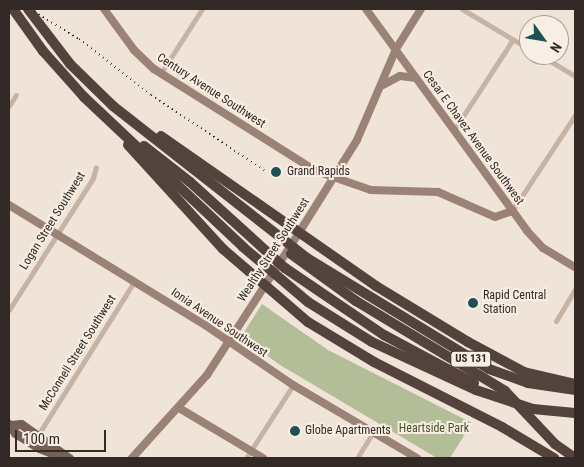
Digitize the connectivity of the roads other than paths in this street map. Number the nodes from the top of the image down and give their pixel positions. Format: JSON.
{"nodes":[{"id":1,"x":13,"y":9,"type":"edge"},
{"id":2,"x":28,"y":9,"type":"edge"},
{"id":3,"x":104,"y":9,"type":"edge"},
{"id":4,"x":202,"y":9,"type":"edge"},
{"id":5,"x":366,"y":9,"type":"edge"},
{"id":6,"x":421,"y":9,"type":"edge"},
{"id":7,"x":462,"y":9,"type":"edge"},
{"id":8,"x":512,"y":39,"type":"junction"},
{"id":9,"x":519,"y":43,"type":"edge"},
{"id":10,"x":396,"y":49,"type":"junction"},
{"id":11,"x":557,"y":65,"type":"edge"},
{"id":12,"x":161,"y":74,"type":"junction"},
{"id":13,"x":575,"y":76,"type":"edge"},
{"id":14,"x":416,"y":78,"type":"junction"},
{"id":15,"x":383,"y":85,"type":"junction"},
{"id":16,"x":16,"y":95,"type":"dead end"},
{"id":17,"x":105,"y":98,"type":"junction"},
{"id":18,"x":9,"y":106,"type":"edge"},
{"id":19,"x":575,"y":115,"type":"edge"},
{"id":20,"x":107,"y":118,"type":"junction"},
{"id":21,"x":118,"y":129,"type":"junction"},
{"id":22,"x":454,"y":130,"type":"junction"},
{"id":23,"x":96,"y":167,"type":"dead end"},
{"id":24,"x":9,"y":205,"type":"edge"},
{"id":25,"x":512,"y":211,"type":"junction"},
{"id":26,"x":266,"y":227,"type":"junction"},
{"id":27,"x":300,"y":231,"type":"junction"},
{"id":28,"x":57,"y":234,"type":"junction"},
{"id":29,"x":279,"y":263,"type":"junction"},
{"id":30,"x":575,"y":267,"type":"edge"},
{"id":31,"x":134,"y":282,"type":"junction"},
{"id":32,"x":575,"y":289,"type":"edge"},
{"id":33,"x":9,"y":310,"type":"edge"},
{"id":34,"x":556,"y":321,"type":"dead end"},
{"id":35,"x":575,"y":384,"type":"edge"},
{"id":36,"x":293,"y":385,"type":"junction"},
{"id":37,"x":575,"y":390,"type":"edge"},
{"id":38,"x":510,"y":404,"type":"junction"},
{"id":39,"x":179,"y":408,"type":"junction"},
{"id":40,"x":575,"y":413,"type":"edge"},
{"id":41,"x":10,"y":424,"type":"edge"},
{"id":42,"x":373,"y":432,"type":"junction"},
{"id":43,"x":38,"y":435,"type":"junction"},
{"id":44,"x":249,"y":455,"type":"edge"},
{"id":45,"x":68,"y":458,"type":"edge"},
{"id":46,"x":132,"y":458,"type":"edge"},
{"id":47,"x":263,"y":458,"type":"edge"},
{"id":48,"x":357,"y":458,"type":"edge"},
{"id":49,"x":417,"y":458,"type":"edge"},
{"id":50,"x":554,"y":458,"type":"edge"},
{"id":51,"x":575,"y":458,"type":"edge"}],
"edges":[{"from":1,"to":20,"type":"highway","number":"US 131"},
{"from":2,"to":17,"type":"highway","number":"US 131"},
{"from":3,"to":12,"type":"street","name":"Century Avenue Southwest"},
{"from":4,"to":12,"type":"street"},
{"from":5,"to":10,"type":"street","name":"Cesar E Chavez Avenue Southwest"},
{"from":6,"to":10,"type":"street","name":"Wealthy Street Southwest"},
{"from":7,"to":8,"type":"street"},
{"from":8,"to":9,"type":"street"},
{"from":8,"to":22,"type":"street"},
{"from":10,"to":14,"type":"street","name":"Cesar E Chavez Avenue Southwest"},
{"from":10,"to":15,"type":"street","name":"Wealthy Street Southwest"},
{"from":11,"to":13,"type":"street"},
{"from":12,"to":25,"type":"street","name":"Century Avenue Southwest"},
{"from":14,"to":15,"type":"street"},
{"from":14,"to":22,"type":"street","name":"Cesar E Chavez Avenue Southwest"},
{"from":15,"to":27,"type":"street","name":"Wealthy Street Southwest"},
{"from":16,"to":18,"type":"street"},
{"from":17,"to":26,"type":"highway","number":"US 131"},
{"from":17,"to":27,"type":"highway"},
{"from":19,"to":25,"type":"street"},
{"from":20,"to":21,"type":"highway","number":"US 131"},
{"from":20,"to":50,"type":"highway"},
{"from":21,"to":29,"type":"highway"},
{"from":21,"to":38,"type":"highway","number":"US 131"},
{"from":22,"to":25,"type":"street","name":"Cesar E Chavez Avenue Southwest"},
{"from":23,"to":28,"type":"street","name":"Logan Street Southwest"},
{"from":24,"to":28,"type":"street","name":"Ionia Avenue Southwest"},
{"from":25,"to":30,"type":"street","name":"Cesar E Chavez Avenue Southwest"},
{"from":26,"to":37,"type":"highway","number":"US 131"},
{"from":26,"to":51,"type":"highway"},
{"from":27,"to":29,"type":"street","name":"Wealthy Street Southwest"},
{"from":27,"to":35,"type":"highway"},
{"from":28,"to":31,"type":"street","name":"Ionia Avenue Southwest"},
{"from":28,"to":33,"type":"street","name":"Logan Street Southwest"},
{"from":29,"to":38,"type":"highway"},
{"from":29,"to":39,"type":"street","name":"Wealthy Street Southwest"},
{"from":31,"to":36,"type":"street","name":"Ionia Avenue Southwest"},
{"from":31,"to":43,"type":"street","name":"McConnell Street Southwest"},
{"from":32,"to":34,"type":"street"},
{"from":36,"to":42,"type":"street","name":"Ionia Avenue Southwest"},
{"from":36,"to":44,"type":"street"},
{"from":38,"to":40,"type":"highway","number":"US 131"},
{"from":39,"to":44,"type":"street"},
{"from":39,"to":46,"type":"street","name":"Wealthy Street Southwest"},
{"from":41,"to":43,"type":"main road"},
{"from":41,"to":45,"type":"main road"},
{"from":42,"to":48,"type":"street"},
{"from":42,"to":49,"type":"street","name":"Ionia Avenue Southwest"},
{"from":43,"to":45,"type":"main road"},
{"from":44,"to":47,"type":"street"}]}
